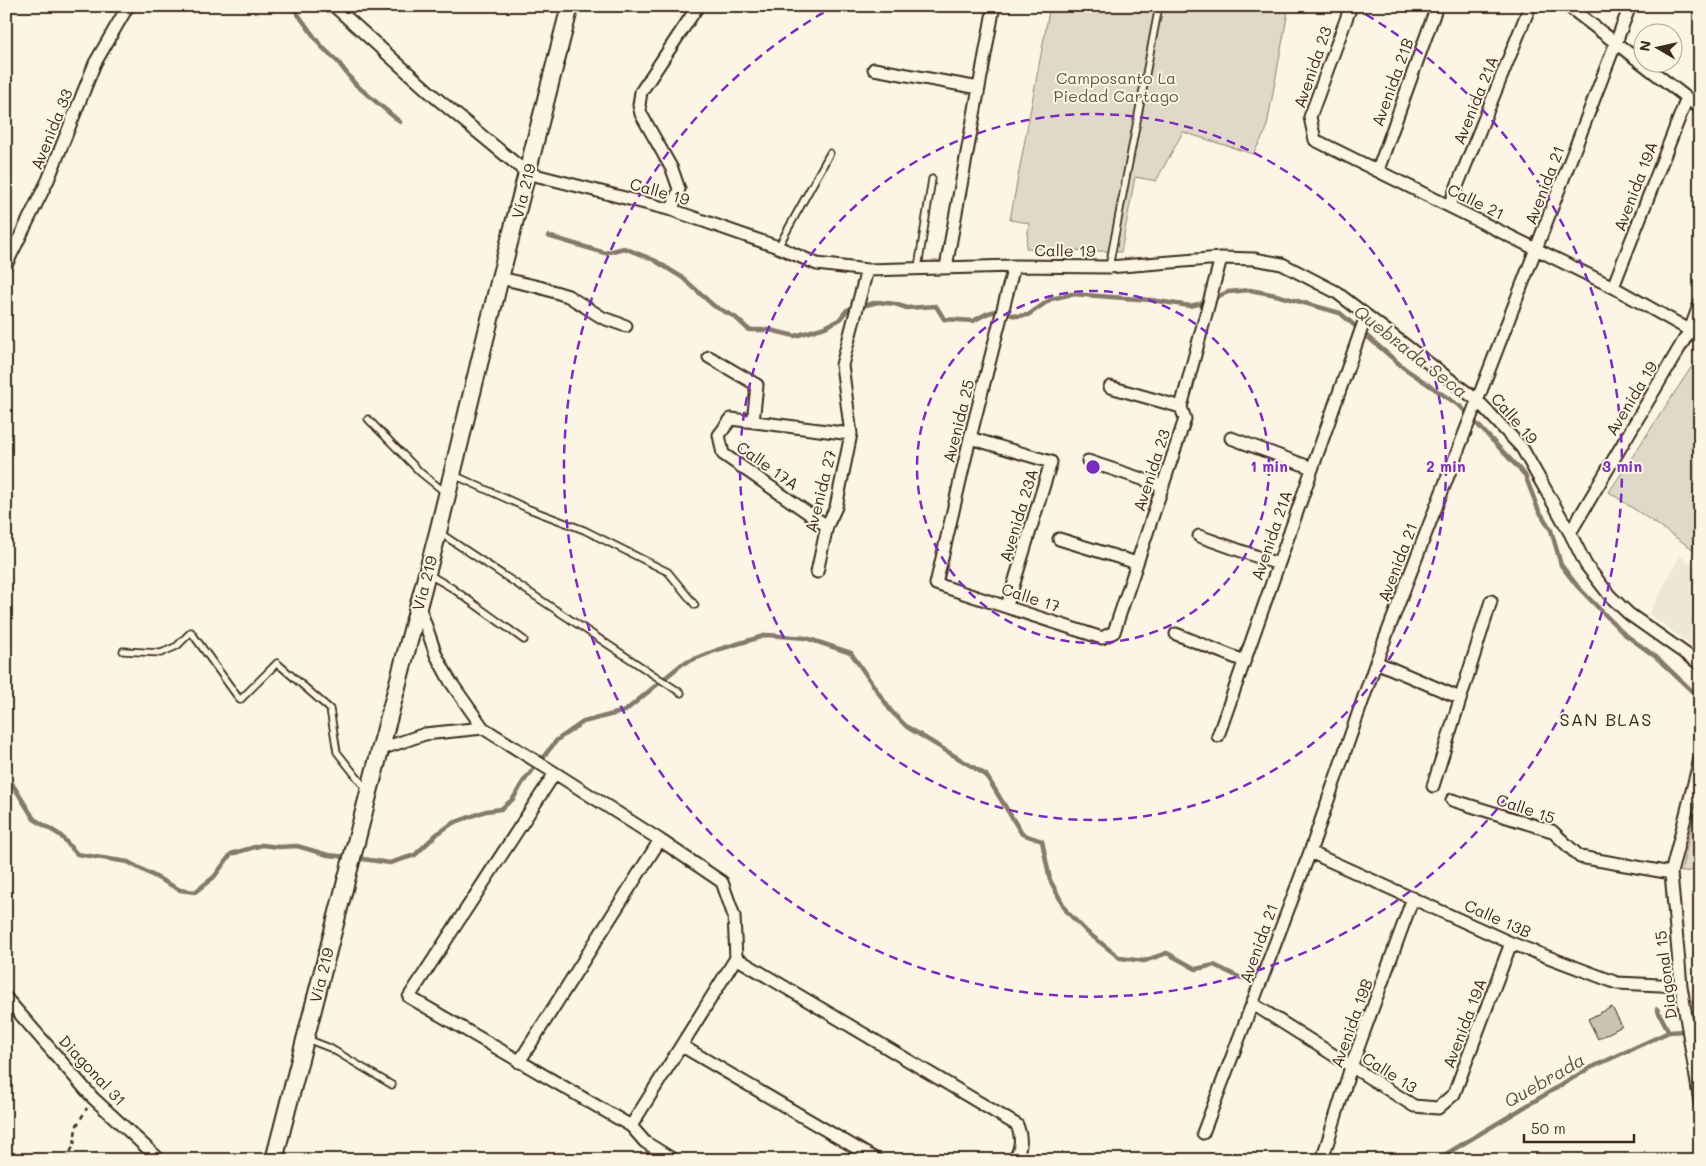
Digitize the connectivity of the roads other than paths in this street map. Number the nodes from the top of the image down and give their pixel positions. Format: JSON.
{"nodes":[{"id":1,"x":128,"y":6,"type":"edge"},
{"id":2,"x":334,"y":6,"type":"edge"},
{"id":3,"x":570,"y":6,"type":"edge"},
{"id":4,"x":698,"y":6,"type":"edge"},
{"id":5,"x":994,"y":6,"type":"edge"},
{"id":6,"x":1159,"y":6,"type":"edge"},
{"id":7,"x":1351,"y":6,"type":"edge"},
{"id":8,"x":1437,"y":6,"type":"edge"},
{"id":9,"x":1530,"y":6,"type":"edge"},
{"id":10,"x":1568,"y":6,"type":"edge"},
{"id":11,"x":1630,"y":6,"type":"edge"},
{"id":12,"x":1617,"y":43,"type":"junction"},
{"id":13,"x":874,"y":69,"type":"dead end"},
{"id":14,"x":979,"y":88,"type":"junction"},
{"id":15,"x":1687,"y":98,"type":"junction"},
{"id":16,"x":1700,"y":108,"type":"edge"},
{"id":17,"x":1315,"y":140,"type":"joint"},
{"id":18,"x":830,"y":152,"type":"dead end"},
{"id":19,"x":1378,"y":170,"type":"junction"},
{"id":20,"x":527,"y":174,"type":"junction"},
{"id":21,"x":932,"y":179,"type":"dead end"},
{"id":22,"x":1449,"y":206,"type":"junction"},
{"id":23,"x":672,"y":210,"type":"junction"},
{"id":24,"x":778,"y":248,"type":"junction"},
{"id":25,"x":1537,"y":249,"type":"junction"},
{"id":26,"x":1222,"y":258,"type":"junction"},
{"id":27,"x":6,"y":265,"type":"edge"},
{"id":28,"x":1014,"y":266,"type":"junction"},
{"id":29,"x":946,"y":267,"type":"junction"},
{"id":30,"x":1110,"y":267,"type":"junction"},
{"id":31,"x":918,"y":268,"type":"junction"},
{"id":32,"x":866,"y":270,"type":"junction"},
{"id":33,"x":500,"y":278,"type":"junction"},
{"id":34,"x":1613,"y":287,"type":"junction"},
{"id":35,"x":1700,"y":303,"type":"edge"},
{"id":36,"x":1366,"y":316,"type":"junction"},
{"id":37,"x":626,"y":326,"type":"dead end"},
{"id":38,"x":1695,"y":333,"type":"edge"},
{"id":39,"x":709,"y":357,"type":"dead end"},
{"id":40,"x":1110,"y":387,"type":"dead end"},
{"id":41,"x":1478,"y":401,"type":"junction"},
{"id":42,"x":1181,"y":406,"type":"junction"},
{"id":43,"x":368,"y":419,"type":"dead end"},
{"id":44,"x":753,"y":422,"type":"junction"},
{"id":45,"x":851,"y":434,"type":"junction"},
{"id":46,"x":970,"y":438,"type":"junction"},
{"id":47,"x":1231,"y":438,"type":"dead end"},
{"id":48,"x":1088,"y":461,"type":"dead end"},
{"id":49,"x":1312,"y":468,"type":"junction"},
{"id":50,"x":452,"y":475,"type":"junction"},
{"id":51,"x":1163,"y":486,"type":"junction"},
{"id":52,"x":448,"y":494,"type":"junction"},
{"id":53,"x":827,"y":526,"type":"junction"},
{"id":54,"x":438,"y":532,"type":"junction"},
{"id":55,"x":1570,"y":533,"type":"junction"},
{"id":56,"x":1199,"y":536,"type":"dead end"},
{"id":57,"x":1059,"y":539,"type":"dead end"},
{"id":58,"x":1137,"y":563,"type":"junction"},
{"id":59,"x":1278,"y":564,"type":"junction"},
{"id":60,"x":817,"y":572,"type":"dead end"},
{"id":61,"x":426,"y":573,"type":"junction"},
{"id":62,"x":936,"y":584,"type":"joint"},
{"id":63,"x":1492,"y":601,"type":"dead end"},
{"id":64,"x":418,"y":605,"type":"junction"},
{"id":65,"x":695,"y":605,"type":"dead end"},
{"id":66,"x":1007,"y":606,"type":"junction"},
{"id":67,"x":1114,"y":632,"type":"joint"},
{"id":68,"x":1176,"y":634,"type":"dead end"},
{"id":69,"x":524,"y":640,"type":"dead end"},
{"id":70,"x":123,"y":651,"type":"dead end"},
{"id":71,"x":1244,"y":661,"type":"junction"},
{"id":72,"x":1376,"y":662,"type":"junction"},
{"id":73,"x":1700,"y":664,"type":"edge"},
{"id":74,"x":682,"y":693,"type":"dead end"},
{"id":75,"x":1460,"y":698,"type":"junction"},
{"id":76,"x":483,"y":728,"type":"junction"},
{"id":77,"x":1218,"y":736,"type":"dead end"},
{"id":78,"x":381,"y":749,"type":"junction"},
{"id":79,"x":1700,"y":760,"type":"edge"},
{"id":80,"x":555,"y":774,"type":"junction"},
{"id":81,"x":1433,"y":786,"type":"dead end"},
{"id":82,"x":368,"y":792,"type":"junction"},
{"id":83,"x":1452,"y":800,"type":"dead end"},
{"id":84,"x":660,"y":840,"type":"junction"},
{"id":85,"x":1310,"y":852,"type":"junction"},
{"id":86,"x":1671,"y":873,"type":"junction"},
{"id":87,"x":1413,"y":898,"type":"junction"},
{"id":88,"x":1511,"y":943,"type":"junction"},
{"id":89,"x":736,"y":958,"type":"junction"},
{"id":90,"x":1681,"y":986,"type":"junction"},
{"id":91,"x":6,"y":998,"type":"edge"},
{"id":92,"x":1253,"y":1004,"type":"junction"},
{"id":93,"x":305,"y":1038,"type":"junction"},
{"id":94,"x":682,"y":1046,"type":"junction"},
{"id":95,"x":519,"y":1062,"type":"junction"},
{"id":96,"x":1351,"y":1067,"type":"junction"},
{"id":97,"x":392,"y":1085,"type":"dead end"},
{"id":98,"x":1700,"y":1102,"type":"edge"},
{"id":99,"x":1438,"y":1108,"type":"joint"},
{"id":100,"x":631,"y":1126,"type":"junction"},
{"id":101,"x":1203,"y":1133,"type":"dead end"},
{"id":102,"x":160,"y":1160,"type":"edge"},
{"id":103,"x":274,"y":1160,"type":"edge"},
{"id":104,"x":674,"y":1160,"type":"edge"},
{"id":105,"x":877,"y":1160,"type":"edge"},
{"id":106,"x":1014,"y":1160,"type":"edge"},
{"id":107,"x":1322,"y":1160,"type":"edge"}],
"edges":[{"from":1,"to":27,"type":"street","name":"Avenida 33"},
{"from":2,"to":20,"type":"street","name":"Calle 19"},
{"from":3,"to":20,"type":"main road","name":"Vía 219"},
{"from":4,"to":23,"type":"street"},
{"from":5,"to":14,"type":"street"},
{"from":6,"to":30,"type":"lane"},
{"from":7,"to":17,"type":"street","name":"Avenida 23"},
{"from":8,"to":19,"type":"street","name":"Avenida 21B"},
{"from":9,"to":22,"type":"street","name":"Avenida 21A"},
{"from":10,"to":12,"type":"street"},
{"from":11,"to":12,"type":"street","name":"Avenida 21"},
{"from":12,"to":15,"type":"street"},
{"from":12,"to":25,"type":"street","name":"Avenida 21"},
{"from":13,"to":14,"type":"street"},
{"from":14,"to":29,"type":"street"},
{"from":15,"to":16,"type":"street"},
{"from":15,"to":34,"type":"street","name":"Avenida 19A"},
{"from":17,"to":19,"type":"street","name":"Calle 21"},
{"from":18,"to":24,"type":"lane"},
{"from":19,"to":22,"type":"street","name":"Calle 21"},
{"from":20,"to":23,"type":"street","name":"Calle 19"},
{"from":20,"to":33,"type":"main road","name":"Vía 219"},
{"from":21,"to":31,"type":"lane"},
{"from":22,"to":25,"type":"street","name":"Calle 21"},
{"from":23,"to":24,"type":"street","name":"Calle 19"},
{"from":24,"to":32,"type":"street","name":"Calle 19"},
{"from":25,"to":34,"type":"street","name":"Calle 21"},
{"from":25,"to":41,"type":"street","name":"Avenida 21"},
{"from":26,"to":30,"type":"street","name":"Calle 19"},
{"from":26,"to":36,"type":"street","name":"Calle 19"},
{"from":26,"to":42,"type":"street","name":"Avenida 23"},
{"from":28,"to":29,"type":"street","name":"Calle 19"},
{"from":28,"to":30,"type":"street","name":"Calle 19"},
{"from":28,"to":46,"type":"street","name":"Avenida 25"},
{"from":29,"to":31,"type":"street","name":"Calle 19"},
{"from":31,"to":32,"type":"street","name":"Calle 19"},
{"from":32,"to":45,"type":"street","name":"Avenida 27"},
{"from":33,"to":37,"type":"street"},
{"from":33,"to":50,"type":"main road","name":"Vía 219"},
{"from":34,"to":38,"type":"street","name":"Calle 21"},
{"from":35,"to":38,"type":"street","name":"Avenida 19"},
{"from":36,"to":41,"type":"street","name":"Calle 19"},
{"from":36,"to":49,"type":"street","name":"Avenida 21A"},
{"from":38,"to":55,"type":"street","name":"Avenida 19"},
{"from":39,"to":44,"type":"street"},
{"from":40,"to":42,"type":"street"},
{"from":41,"to":55,"type":"street","name":"Calle 19"},
{"from":41,"to":72,"type":"street","name":"Avenida 21"},
{"from":42,"to":51,"type":"street","name":"Avenida 23"},
{"from":43,"to":52,"type":"lane"},
{"from":44,"to":45,"type":"street","name":"Calle 17A"},
{"from":44,"to":53,"type":"street","name":"Calle 17A"},
{"from":45,"to":53,"type":"street","name":"Avenida 27"},
{"from":46,"to":62,"type":"street","name":"Avenida 25"},
{"from":46,"to":66,"type":"street","name":"Avenida 23A"},
{"from":47,"to":49,"type":"street"},
{"from":48,"to":51,"type":"street"},
{"from":49,"to":59,"type":"street","name":"Avenida 21A"},
{"from":50,"to":52,"type":"main road","name":"Vía 219"},
{"from":50,"to":65,"type":"lane"},
{"from":51,"to":58,"type":"street","name":"Avenida 23"},
{"from":52,"to":54,"type":"main road","name":"Vía 219"},
{"from":53,"to":60,"type":"street","name":"Avenida 27"},
{"from":54,"to":61,"type":"main road","name":"Vía 219"},
{"from":54,"to":74,"type":"lane"},
{"from":55,"to":73,"type":"street","name":"Calle 19"},
{"from":56,"to":59,"type":"street"},
{"from":57,"to":58,"type":"street"},
{"from":58,"to":67,"type":"street","name":"Avenida 23"},
{"from":59,"to":71,"type":"street","name":"Avenida 21A"},
{"from":61,"to":64,"type":"main road","name":"Vía 219"},
{"from":61,"to":69,"type":"lane"},
{"from":62,"to":66,"type":"street","name":"Calle 17"},
{"from":63,"to":75,"type":"street"},
{"from":64,"to":76,"type":"street"},
{"from":64,"to":78,"type":"main road","name":"Vía 219"},
{"from":66,"to":67,"type":"street","name":"Calle 17"},
{"from":68,"to":71,"type":"street"},
{"from":70,"to":82,"type":"lane"},
{"from":71,"to":77,"type":"street","name":"Avenida 21A"},
{"from":72,"to":75,"type":"street"},
{"from":72,"to":85,"type":"street","name":"Avenida 21"},
{"from":75,"to":81,"type":"street"},
{"from":76,"to":78,"type":"street"},
{"from":76,"to":80,"type":"street"},
{"from":78,"to":82,"type":"main road","name":"Vía 219"},
{"from":79,"to":86,"type":"street","name":"Diagonal 15"},
{"from":80,"to":84,"type":"street"},
{"from":80,"to":95,"type":"street"},
{"from":82,"to":93,"type":"main road","name":"Vía 219"},
{"from":83,"to":86,"type":"street","name":"Calle 15"},
{"from":84,"to":89,"type":"street"},
{"from":84,"to":95,"type":"street"},
{"from":85,"to":87,"type":"street","name":"Calle 13B"},
{"from":85,"to":92,"type":"street","name":"Avenida 21"},
{"from":86,"to":90,"type":"street","name":"Diagonal 15"},
{"from":87,"to":88,"type":"street","name":"Calle 13B"},
{"from":87,"to":96,"type":"street","name":"Avenida 19B"},
{"from":88,"to":90,"type":"street","name":"Calle 13B"},
{"from":88,"to":99,"type":"street","name":"Avenida 19A"},
{"from":89,"to":94,"type":"street"},
{"from":89,"to":106,"type":"street"},
{"from":90,"to":98,"type":"street","name":"Diagonal 15"},
{"from":91,"to":102,"type":"street","name":"Diagonal 31"},
{"from":92,"to":96,"type":"street","name":"Calle 13"},
{"from":92,"to":101,"type":"street","name":"Avenida 21"},
{"from":93,"to":97,"type":"lane"},
{"from":93,"to":103,"type":"main road","name":"Vía 219"},
{"from":94,"to":100,"type":"street"},
{"from":94,"to":105,"type":"street"},
{"from":95,"to":100,"type":"street"},
{"from":96,"to":99,"type":"street","name":"Calle 13"},
{"from":96,"to":107,"type":"street","name":"Avenida 19B"},
{"from":100,"to":104,"type":"street"}]}
